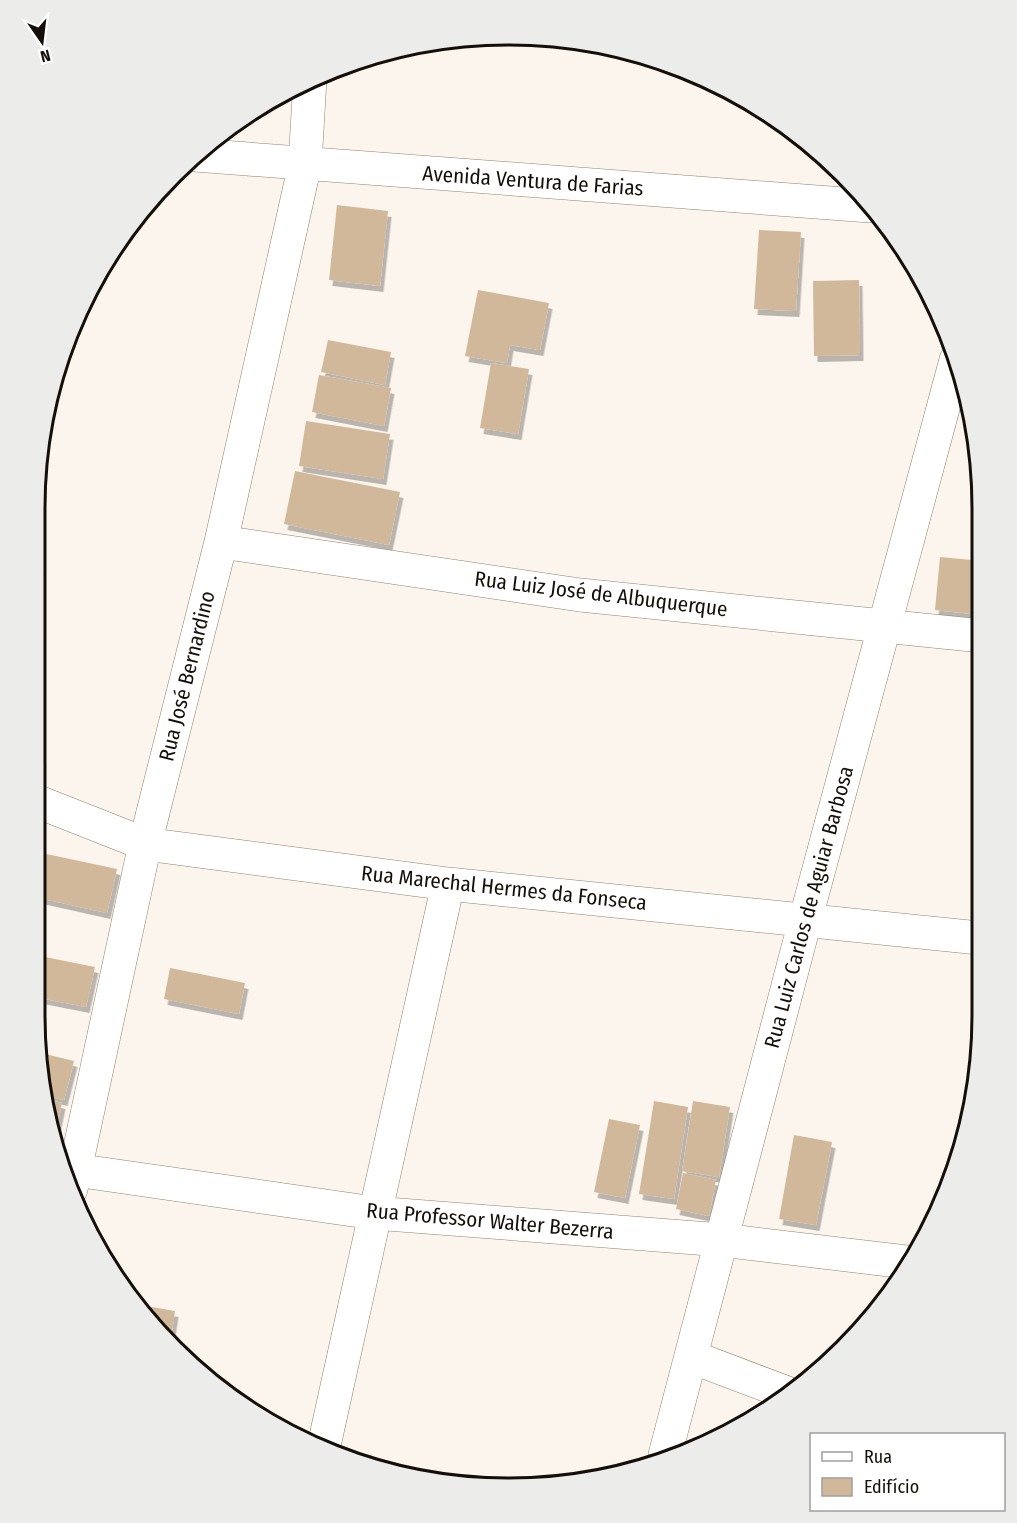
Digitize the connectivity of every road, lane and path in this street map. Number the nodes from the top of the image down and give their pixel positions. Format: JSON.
{"nodes":[{"id":1,"x":309,"y":90,"type":"edge"},
{"id":2,"x":208,"y":156,"type":"edge"},
{"id":3,"x":305,"y":164,"type":"junction"},
{"id":4,"x":859,"y":205,"type":"edge"},
{"id":5,"x":952,"y":375,"type":"edge"},
{"id":6,"x":221,"y":542,"type":"junction"},
{"id":7,"x":883,"y":626,"type":"junction"},
{"id":8,"x":972,"y":635,"type":"edge"},
{"id":9,"x":45,"y":805,"type":"edge"},
{"id":10,"x":145,"y":844,"type":"junction"},
{"id":11,"x":448,"y":884,"type":"junction"},
{"id":12,"x":805,"y":921,"type":"junction"},
{"id":13,"x":972,"y":938,"type":"edge"},
{"id":14,"x":74,"y":1175,"type":"edge"},
{"id":15,"x":76,"y":1180,"type":"edge"},
{"id":16,"x":374,"y":1213,"type":"junction"},
{"id":17,"x":722,"y":1240,"type":"junction"},
{"id":18,"x":901,"y":1261,"type":"edge"},
{"id":19,"x":692,"y":1357,"type":"junction"},
{"id":20,"x":780,"y":1390,"type":"edge"},
{"id":21,"x":325,"y":1440,"type":"edge"},
{"id":22,"x":666,"y":1450,"type":"edge"}],
"edges":[{"from":1,"to":3,"type":"street","name":"Rua José Bernardino"},
{"from":2,"to":3,"type":"street","name":"Avenida Ventura de Farias"},
{"from":3,"to":4,"type":"street","name":"Avenida Ventura de Farias"},
{"from":3,"to":6,"type":"street","name":"Rua José Bernardino"},
{"from":5,"to":7,"type":"street","name":"Rua Luiz Carlos de Aguiar Barbosa"},
{"from":6,"to":7,"type":"street","name":"Rua Luiz José de Albuquerque"},
{"from":6,"to":10,"type":"street","name":"Rua José Bernardino"},
{"from":7,"to":8,"type":"street","name":"Rua Luiz José de Albuquerque"},
{"from":7,"to":12,"type":"street","name":"Rua Luiz Carlos de Aguiar Barbosa"},
{"from":9,"to":10,"type":"street","name":"Rua Marechal Hermes da Fonseca"},
{"from":10,"to":11,"type":"street","name":"Rua Marechal Hermes da Fonseca"},
{"from":10,"to":14,"type":"street","name":"Rua José Bernardino"},
{"from":11,"to":12,"type":"street","name":"Rua Marechal Hermes da Fonseca"},
{"from":11,"to":16,"type":"street"},
{"from":12,"to":13,"type":"street","name":"Rua Marechal Hermes da Fonseca"},
{"from":12,"to":17,"type":"street","name":"Rua Luiz Carlos de Aguiar Barbosa"},
{"from":15,"to":16,"type":"street","name":"Rua Professor Walter Bezerra"},
{"from":16,"to":17,"type":"street","name":"Rua Professor Walter Bezerra"},
{"from":16,"to":21,"type":"street"},
{"from":17,"to":18,"type":"street","name":"Rua Professor Walter Bezerra"},
{"from":17,"to":19,"type":"street","name":"Rua Luiz Carlos de Aguiar Barbosa"},
{"from":19,"to":20,"type":"street"},
{"from":19,"to":22,"type":"street","name":"Rua Luiz Carlos de Aguiar Barbosa"}]}
